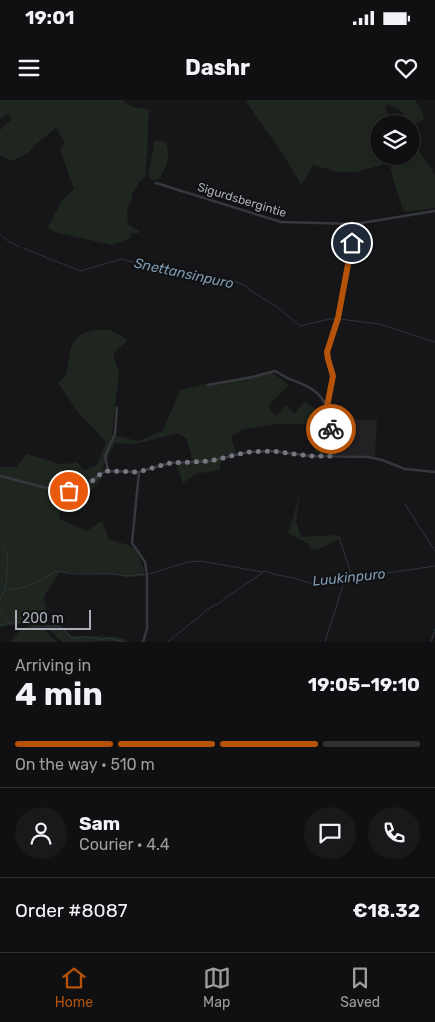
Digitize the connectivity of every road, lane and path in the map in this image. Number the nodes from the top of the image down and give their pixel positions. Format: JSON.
{"nodes":[{"id":1,"x":156,"y":183,"type":"dead end"},
{"id":2,"x":435,"y":211,"type":"edge"},
{"id":3,"x":355,"y":224,"type":"junction"},
{"id":4,"x":208,"y":385,"type":"dead end"},
{"id":5,"x":326,"y":407,"type":"junction"},
{"id":6,"x":117,"y":408,"type":"dead end"},
{"id":7,"x":334,"y":456,"type":"junction"},
{"id":8,"x":108,"y":471,"type":"junction"},
{"id":9,"x":138,"y":472,"type":"junction"},
{"id":10,"x":435,"y":472,"type":"edge"},
{"id":11,"x":0,"y":476,"type":"edge"},
{"id":12,"x":143,"y":642,"type":"edge"}],
"edges":[{"from":1,"to":3,"type":"street","name":"Sigurdsbergintie"},
{"from":2,"to":3,"type":"street","name":"Sigurdsbergintie"},
{"from":3,"to":5,"type":"street"},
{"from":4,"to":5,"type":"street"},
{"from":5,"to":7,"type":"street"},
{"from":6,"to":8,"type":"street"},
{"from":7,"to":9,"type":"street"},
{"from":7,"to":10,"type":"street"},
{"from":8,"to":9,"type":"street"},
{"from":8,"to":11,"type":"street"},
{"from":9,"to":12,"type":"street"}]}
